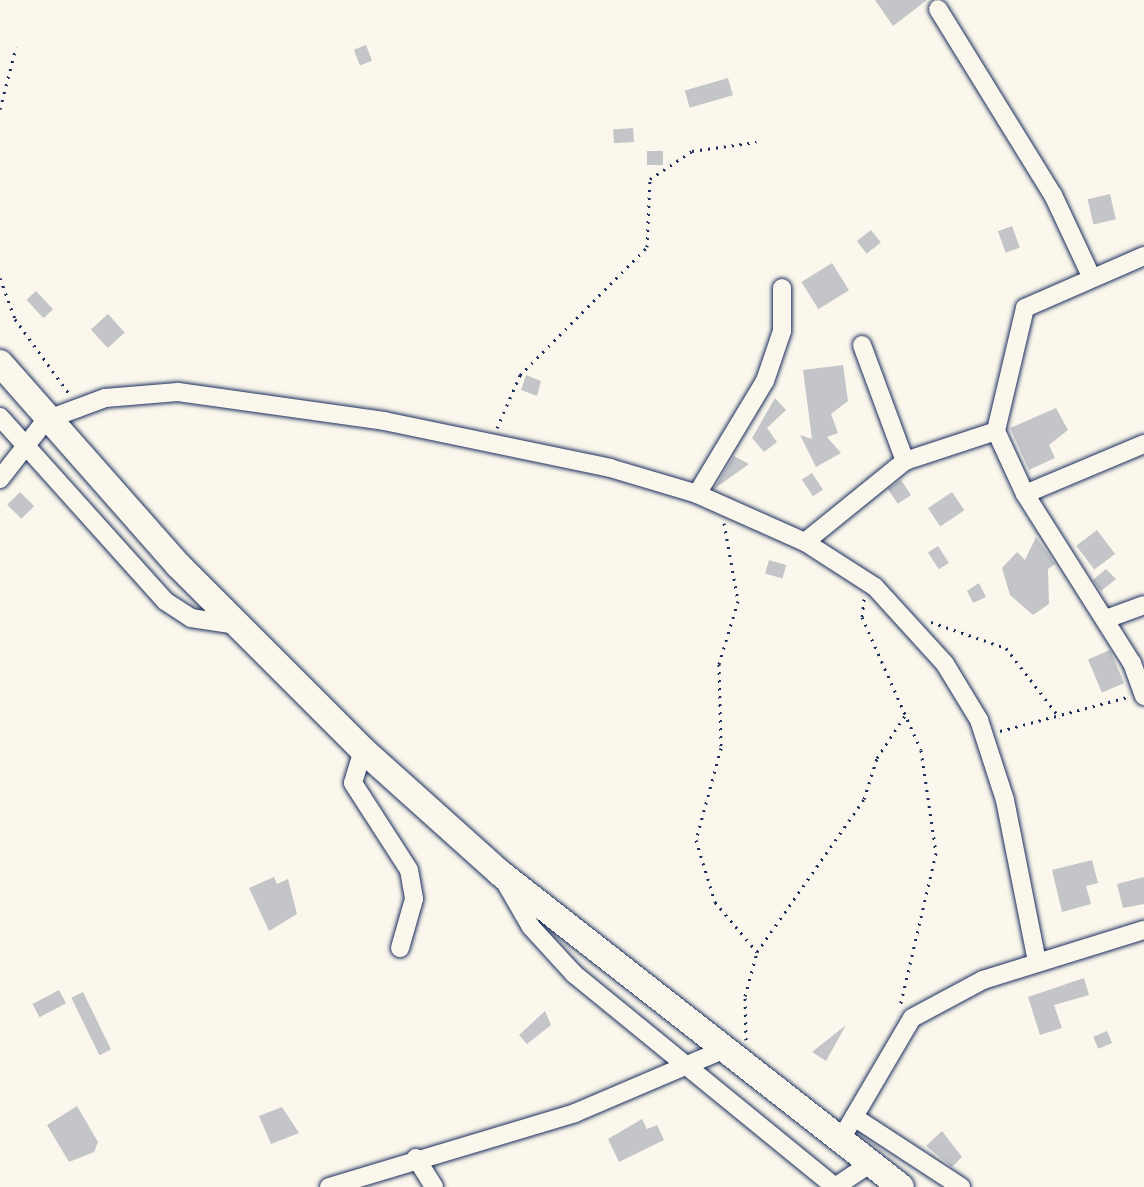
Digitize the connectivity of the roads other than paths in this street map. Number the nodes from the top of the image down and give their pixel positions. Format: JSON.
{"nodes":[{"id":1,"x":938,"y":9,"type":"dead end"},
{"id":2,"x":1144,"y":256,"type":"edge"},
{"id":3,"x":1090,"y":274,"type":"junction"},
{"id":4,"x":782,"y":288,"type":"dead end"},
{"id":5,"x":862,"y":345,"type":"dead end"},
{"id":6,"x":0,"y":363,"type":"edge"},
{"id":7,"x":0,"y":417,"type":"edge"},
{"id":8,"x":46,"y":420,"type":"junction"},
{"id":9,"x":996,"y":431,"type":"junction"},
{"id":10,"x":1144,"y":444,"type":"edge"},
{"id":11,"x":24,"y":447,"type":"junction"},
{"id":12,"x":905,"y":461,"type":"junction"},
{"id":13,"x":0,"y":479,"type":"edge"},
{"id":14,"x":697,"y":494,"type":"junction"},
{"id":15,"x":1025,"y":494,"type":"junction"},
{"id":16,"x":805,"y":542,"type":"junction"},
{"id":17,"x":1144,"y":605,"type":"edge"},
{"id":18,"x":1106,"y":619,"type":"junction"},
{"id":19,"x":237,"y":625,"type":"junction"},
{"id":20,"x":1143,"y":695,"type":"edge"},
{"id":21,"x":363,"y":750,"type":"junction"},
{"id":22,"x":500,"y":873,"type":"junction"},
{"id":23,"x":1144,"y":930,"type":"edge"},
{"id":24,"x":400,"y":948,"type":"dead end"},
{"id":25,"x":1037,"y":961,"type":"junction"},
{"id":26,"x":723,"y":1050,"type":"junction"},
{"id":27,"x":682,"y":1069,"type":"junction"},
{"id":28,"x":847,"y":1128,"type":"junction"},
{"id":29,"x":416,"y":1158,"type":"junction"},
{"id":30,"x":871,"y":1163,"type":"junction"},
{"id":31,"x":329,"y":1187,"type":"edge"},
{"id":32,"x":434,"y":1187,"type":"edge"},
{"id":33,"x":835,"y":1187,"type":"edge"},
{"id":34,"x":901,"y":1187,"type":"edge"},
{"id":35,"x":961,"y":1187,"type":"edge"}],
"edges":[{"from":1,"to":3,"type":"street"},
{"from":2,"to":3,"type":"street"},
{"from":3,"to":9,"type":"street"},
{"from":4,"to":14,"type":"street"},
{"from":5,"to":12,"type":"street"},
{"from":6,"to":8,"type":"highway"},
{"from":7,"to":11,"type":"street"},
{"from":8,"to":11,"type":"street"},
{"from":8,"to":14,"type":"street"},
{"from":8,"to":19,"type":"highway"},
{"from":9,"to":12,"type":"street"},
{"from":9,"to":15,"type":"street"},
{"from":10,"to":15,"type":"street"},
{"from":11,"to":13,"type":"street"},
{"from":11,"to":19,"type":"street"},
{"from":12,"to":16,"type":"street"},
{"from":14,"to":16,"type":"street"},
{"from":15,"to":18,"type":"street"},
{"from":16,"to":25,"type":"street"},
{"from":17,"to":18,"type":"street"},
{"from":18,"to":20,"type":"street"},
{"from":19,"to":21,"type":"highway"},
{"from":21,"to":22,"type":"highway"},
{"from":21,"to":24,"type":"street"},
{"from":22,"to":26,"type":"highway"},
{"from":22,"to":27,"type":"street"},
{"from":23,"to":25,"type":"street"},
{"from":25,"to":28,"type":"street"},
{"from":26,"to":27,"type":"street"},
{"from":26,"to":28,"type":"highway"},
{"from":27,"to":29,"type":"street"},
{"from":27,"to":33,"type":"street"},
{"from":28,"to":30,"type":"highway"},
{"from":28,"to":35,"type":"street"},
{"from":29,"to":31,"type":"street"},
{"from":29,"to":32,"type":"street"},
{"from":30,"to":33,"type":"street"},
{"from":30,"to":34,"type":"highway"}]}
